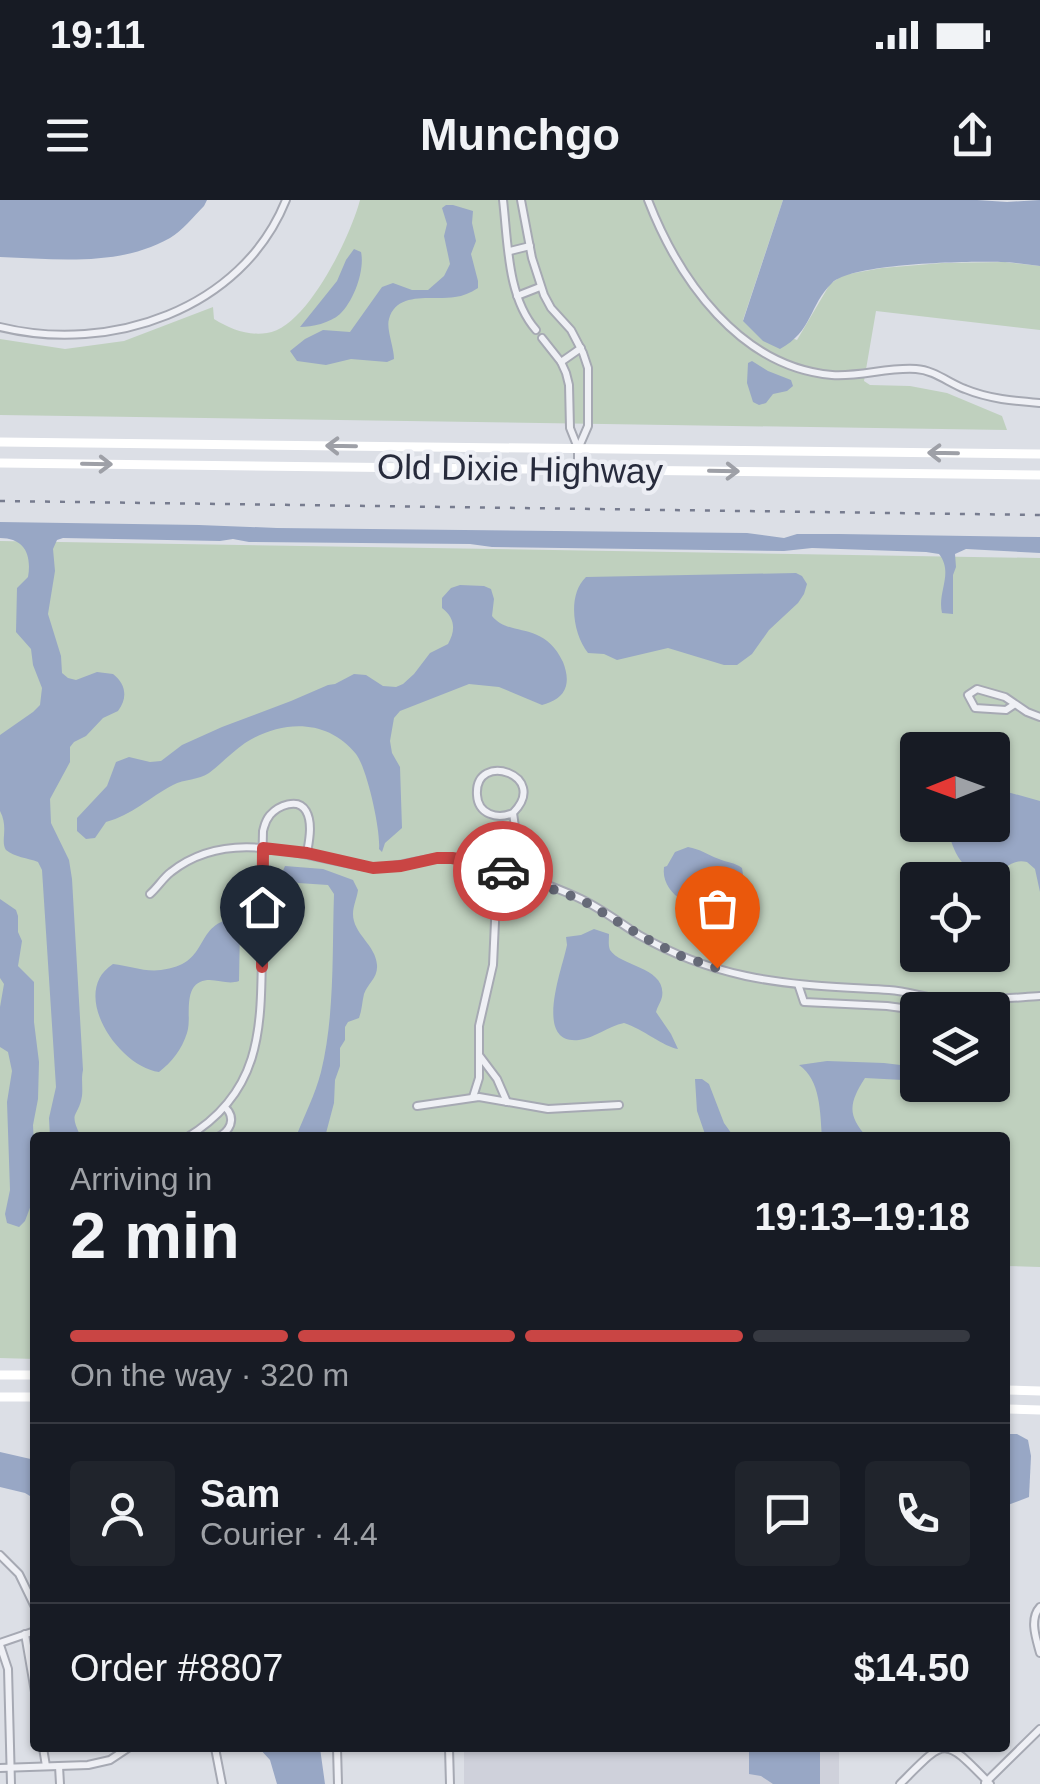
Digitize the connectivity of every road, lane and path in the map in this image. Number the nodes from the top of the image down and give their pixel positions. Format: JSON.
{"nodes":[{"id":1,"x":286,"y":200,"type":"edge"},
{"id":2,"x":503,"y":200,"type":"edge"},
{"id":3,"x":522,"y":200,"type":"edge"},
{"id":4,"x":648,"y":200,"type":"edge"},
{"id":5,"x":530,"y":246,"type":"junction"},
{"id":6,"x":510,"y":251,"type":"junction"},
{"id":7,"x":540,"y":287,"type":"junction"},
{"id":8,"x":517,"y":296,"type":"junction"},
{"id":9,"x":0,"y":327,"type":"edge"},
{"id":10,"x":536,"y":330,"type":"dead end"},
{"id":11,"x":542,"y":338,"type":"dead end"},
{"id":12,"x":580,"y":348,"type":"junction"},
{"id":13,"x":561,"y":362,"type":"junction"},
{"id":14,"x":1040,"y":403,"type":"edge"},
{"id":15,"x":0,"y":442,"type":"edge"},
{"id":16,"x":578,"y":449,"type":"junction"},
{"id":17,"x":1040,"y":454,"type":"edge"},
{"id":18,"x":0,"y":463,"type":"edge"},
{"id":19,"x":578,"y":469,"type":"junction"},
{"id":20,"x":1040,"y":475,"type":"edge"},
{"id":21,"x":1015,"y":704,"type":"junction"},
{"id":22,"x":1040,"y":717,"type":"edge"},
{"id":23,"x":513,"y":813,"type":"junction"},
{"id":24,"x":263,"y":848,"type":"junction"},
{"id":25,"x":307,"y":853,"type":"junction"},
{"id":26,"x":503,"y":871,"type":"junction"},
{"id":27,"x":150,"y":894,"type":"dead end"},
{"id":28,"x":798,"y":984,"type":"junction"},
{"id":29,"x":907,"y":992,"type":"edge"},
{"id":30,"x":1040,"y":996,"type":"edge"},
{"id":31,"x":1010,"y":997,"type":"edge"},
{"id":32,"x":900,"y":1008,"type":"edge"},
{"id":33,"x":480,"y":1055,"type":"junction"},
{"id":34,"x":473,"y":1097,"type":"junction"},
{"id":35,"x":508,"y":1102,"type":"junction"},
{"id":36,"x":619,"y":1104,"type":"dead end"},
{"id":37,"x":417,"y":1106,"type":"dead end"},
{"id":38,"x":225,"y":1107,"type":"junction"},
{"id":39,"x":200,"y":1130,"type":"junction"},
{"id":40,"x":196,"y":1132,"type":"edge"},
{"id":41,"x":203,"y":1132,"type":"edge"},
{"id":42,"x":222,"y":1132,"type":"edge"},
{"id":43,"x":0,"y":1375,"type":"edge"},
{"id":44,"x":30,"y":1376,"type":"edge"},
{"id":45,"x":1010,"y":1390,"type":"edge"},
{"id":46,"x":1040,"y":1391,"type":"edge"},
{"id":47,"x":0,"y":1397,"type":"edge"},
{"id":48,"x":30,"y":1397,"type":"edge"},
{"id":49,"x":1010,"y":1409,"type":"edge"},
{"id":50,"x":1040,"y":1410,"type":"edge"},
{"id":51,"x":0,"y":1554,"type":"edge"},
{"id":52,"x":30,"y":1597,"type":"edge"},
{"id":53,"x":1040,"y":1606,"type":"edge"},
{"id":54,"x":30,"y":1633,"type":"edge"},
{"id":55,"x":26,"y":1634,"type":"junction"},
{"id":56,"x":0,"y":1644,"type":"edge"},
{"id":57,"x":1040,"y":1653,"type":"edge"},
{"id":58,"x":30,"y":1660,"type":"edge"},
{"id":59,"x":1040,"y":1729,"type":"edge"},
{"id":60,"x":44,"y":1752,"type":"edge"},
{"id":61,"x":122,"y":1752,"type":"edge"},
{"id":62,"x":216,"y":1752,"type":"edge"},
{"id":63,"x":336,"y":1752,"type":"edge"},
{"id":64,"x":449,"y":1752,"type":"edge"},
{"id":65,"x":933,"y":1752,"type":"edge"},
{"id":66,"x":957,"y":1752,"type":"edge"},
{"id":67,"x":46,"y":1766,"type":"junction"},
{"id":68,"x":59,"y":1766,"type":"junction"},
{"id":69,"x":0,"y":1768,"type":"edge"},
{"id":70,"x":11,"y":1768,"type":"junction"},
{"id":71,"x":987,"y":1783,"type":"edge"},
{"id":72,"x":11,"y":1784,"type":"edge"},
{"id":73,"x":60,"y":1784,"type":"edge"},
{"id":74,"x":222,"y":1784,"type":"edge"},
{"id":75,"x":338,"y":1784,"type":"edge"},
{"id":76,"x":450,"y":1784,"type":"edge"},
{"id":77,"x":900,"y":1784,"type":"edge"}],
"edges":[{"from":1,"to":9,"type":"street"},
{"from":2,"to":6,"type":"street"},
{"from":3,"to":5,"type":"street"},
{"from":4,"to":14,"type":"street"},
{"from":5,"to":6,"type":"street"},
{"from":5,"to":7,"type":"street"},
{"from":6,"to":8,"type":"street"},
{"from":7,"to":8,"type":"street"},
{"from":7,"to":12,"type":"street"},
{"from":8,"to":10,"type":"street"},
{"from":11,"to":13,"type":"street"},
{"from":12,"to":13,"type":"street"},
{"from":12,"to":16,"type":"street"},
{"from":13,"to":16,"type":"street"},
{"from":16,"to":15,"type":"main road","name":"Old Dixie Highway","one_way":true},
{"from":17,"to":16,"type":"main road","name":"Old Dixie Highway","one_way":true},
{"from":16,"to":19,"type":"street"},
{"from":18,"to":19,"type":"main road","name":"Old Dixie Highway","one_way":true},
{"from":19,"to":20,"type":"main road","name":"Old Dixie Highway","one_way":true},
{"from":21,"to":21,"type":"street"},
{"from":21,"to":22,"type":"street"},
{"from":23,"to":23,"type":"street"},
{"from":23,"to":26,"type":"street"},
{"from":24,"to":25,"type":"street"},
{"from":24,"to":25,"type":"street"},
{"from":24,"to":27,"type":"street"},
{"from":24,"to":38,"type":"street"},
{"from":25,"to":26,"type":"street"},
{"from":26,"to":28,"type":"street"},
{"from":26,"to":33,"type":"street"},
{"from":28,"to":29,"type":"street"},
{"from":28,"to":32,"type":"street"},
{"from":30,"to":31,"type":"street"},
{"from":33,"to":34,"type":"street"},
{"from":33,"to":35,"type":"street"},
{"from":34,"to":35,"type":"street"},
{"from":34,"to":37,"type":"street"},
{"from":35,"to":36,"type":"street"},
{"from":38,"to":39,"type":"street"},
{"from":38,"to":42,"type":"street"},
{"from":39,"to":40,"type":"street"},
{"from":39,"to":41,"type":"street"},
{"from":43,"to":44,"type":"main road"},
{"from":45,"to":46,"type":"main road"},
{"from":47,"to":48,"type":"main road"},
{"from":49,"to":50,"type":"main road"},
{"from":51,"to":52,"type":"street"},
{"from":53,"to":57,"type":"street"},
{"from":54,"to":55,"type":"street"},
{"from":55,"to":56,"type":"street"},
{"from":55,"to":58,"type":"street"},
{"from":56,"to":70,"type":"street"},
{"from":59,"to":71,"type":"street"},
{"from":60,"to":67,"type":"street"},
{"from":61,"to":68,"type":"street"},
{"from":62,"to":74,"type":"street"},
{"from":63,"to":75,"type":"street"},
{"from":64,"to":76,"type":"street"},
{"from":65,"to":77,"type":"street"},
{"from":66,"to":71,"type":"street"},
{"from":67,"to":68,"type":"street"},
{"from":67,"to":70,"type":"street"},
{"from":68,"to":73,"type":"street"},
{"from":69,"to":70,"type":"street"},
{"from":70,"to":72,"type":"street"}]}
